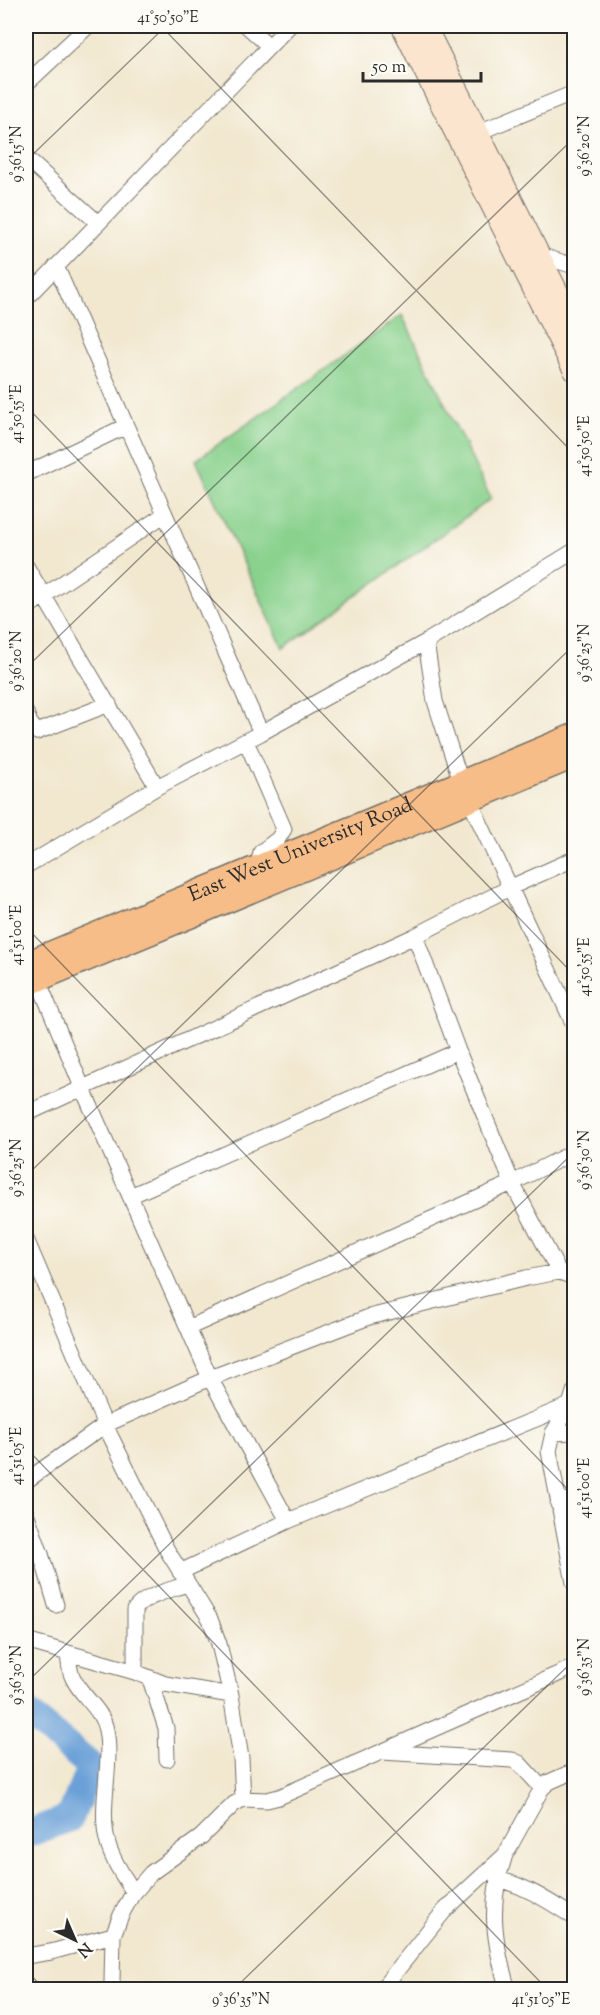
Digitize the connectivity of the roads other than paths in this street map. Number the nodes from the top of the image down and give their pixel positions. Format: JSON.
{"nodes":[{"id":1,"x":88,"y":26,"type":"edge"},
{"id":2,"x":248,"y":26,"type":"edge"},
{"id":3,"x":288,"y":26,"type":"edge"},
{"id":4,"x":402,"y":26,"type":"edge"},
{"id":5,"x":425,"y":26,"type":"edge"},
{"id":6,"x":269,"y":46,"type":"junction"},
{"id":7,"x":26,"y":84,"type":"edge"},
{"id":8,"x":574,"y":93,"type":"edge"},
{"id":9,"x":479,"y":132,"type":"junction"},
{"id":10,"x":26,"y":158,"type":"edge"},
{"id":11,"x":499,"y":197,"type":"junction"},
{"id":12,"x":97,"y":222,"type":"junction"},
{"id":13,"x":539,"y":255,"type":"junction"},
{"id":14,"x":56,"y":266,"type":"junction"},
{"id":15,"x":574,"y":266,"type":"edge"},
{"id":16,"x":26,"y":298,"type":"edge"},
{"id":17,"x":574,"y":325,"type":"edge"},
{"id":18,"x":574,"y":370,"type":"edge"},
{"id":19,"x":126,"y":426,"type":"junction"},
{"id":20,"x":26,"y":474,"type":"edge"},
{"id":21,"x":165,"y":514,"type":"junction"},
{"id":22,"x":574,"y":551,"type":"edge"},
{"id":23,"x":26,"y":566,"type":"edge"},
{"id":24,"x":45,"y":596,"type":"junction"},
{"id":25,"x":26,"y":608,"type":"edge"},
{"id":26,"x":426,"y":642,"type":"junction"},
{"id":27,"x":109,"y":704,"type":"junction"},
{"id":28,"x":26,"y":712,"type":"edge"},
{"id":29,"x":261,"y":733,"type":"junction"},
{"id":30,"x":574,"y":735,"type":"edge"},
{"id":31,"x":246,"y":741,"type":"junction"},
{"id":32,"x":574,"y":757,"type":"edge"},
{"id":33,"x":157,"y":787,"type":"junction"},
{"id":34,"x":466,"y":791,"type":"junction"},
{"id":35,"x":574,"y":859,"type":"edge"},
{"id":36,"x":26,"y":866,"type":"edge"},
{"id":37,"x":258,"y":866,"type":"junction"},
{"id":38,"x":511,"y":887,"type":"junction"},
{"id":39,"x":416,"y":936,"type":"junction"},
{"id":40,"x":30,"y":976,"type":"edge"},
{"id":41,"x":569,"y":997,"type":"edge"},
{"id":42,"x":574,"y":1025,"type":"edge"},
{"id":43,"x":458,"y":1052,"type":"junction"},
{"id":44,"x":82,"y":1087,"type":"junction"},
{"id":45,"x":26,"y":1114,"type":"edge"},
{"id":46,"x":574,"y":1152,"type":"edge"},
{"id":47,"x":512,"y":1183,"type":"junction"},
{"id":48,"x":130,"y":1196,"type":"junction"},
{"id":49,"x":26,"y":1239,"type":"edge"},
{"id":50,"x":559,"y":1272,"type":"junction"},
{"id":51,"x":574,"y":1277,"type":"edge"},
{"id":52,"x":190,"y":1327,"type":"junction"},
{"id":53,"x":210,"y":1378,"type":"junction"},
{"id":54,"x":572,"y":1399,"type":"edge"},
{"id":55,"x":105,"y":1425,"type":"junction"},
{"id":56,"x":574,"y":1432,"type":"edge"},
{"id":57,"x":553,"y":1433,"type":"junction"},
{"id":58,"x":26,"y":1481,"type":"edge"},
{"id":59,"x":574,"y":1498,"type":"edge"},
{"id":60,"x":558,"y":1504,"type":"junction"},
{"id":61,"x":26,"y":1513,"type":"edge"},
{"id":62,"x":288,"y":1521,"type":"junction"},
{"id":63,"x":573,"y":1566,"type":"edge"},
{"id":64,"x":184,"y":1578,"type":"junction"},
{"id":65,"x":574,"y":1583,"type":"edge"},
{"id":66,"x":56,"y":1605,"type":"dead end"},
{"id":67,"x":26,"y":1641,"type":"edge"},
{"id":68,"x":68,"y":1654,"type":"junction"},
{"id":69,"x":574,"y":1667,"type":"edge"},
{"id":70,"x":135,"y":1672,"type":"junction"},
{"id":71,"x":150,"y":1679,"type":"junction"},
{"id":72,"x":231,"y":1695,"type":"junction"},
{"id":73,"x":379,"y":1752,"type":"junction"},
{"id":74,"x":167,"y":1759,"type":"dead end"},
{"id":75,"x":574,"y":1771,"type":"edge"},
{"id":76,"x":542,"y":1788,"type":"junction"},
{"id":77,"x":243,"y":1799,"type":"junction"},
{"id":78,"x":505,"y":1856,"type":"junction"},
{"id":79,"x":497,"y":1880,"type":"junction"},
{"id":80,"x":134,"y":1893,"type":"junction"},
{"id":81,"x":574,"y":1916,"type":"edge"},
{"id":82,"x":113,"y":1935,"type":"junction"},
{"id":83,"x":26,"y":1956,"type":"edge"},
{"id":84,"x":115,"y":1989,"type":"edge"},
{"id":85,"x":381,"y":1989,"type":"edge"},
{"id":86,"x":508,"y":1989,"type":"edge"}],
"edges":[{"from":1,"to":7,"type":"street"},
{"from":2,"to":6,"type":"street"},
{"from":3,"to":6,"type":"street"},
{"from":4,"to":11,"type":"main road"},
{"from":5,"to":9,"type":"main road"},
{"from":6,"to":12,"type":"street"},
{"from":8,"to":9,"type":"street"},
{"from":9,"to":11,"type":"main road"},
{"from":10,"to":12,"type":"street"},
{"from":11,"to":13,"type":"main road"},
{"from":11,"to":18,"type":"main road"},
{"from":12,"to":14,"type":"street"},
{"from":13,"to":15,"type":"street"},
{"from":13,"to":17,"type":"main road"},
{"from":14,"to":16,"type":"street"},
{"from":14,"to":19,"type":"street"},
{"from":19,"to":20,"type":"street"},
{"from":19,"to":21,"type":"street"},
{"from":21,"to":24,"type":"street"},
{"from":21,"to":29,"type":"street"},
{"from":22,"to":26,"type":"street"},
{"from":23,"to":24,"type":"street"},
{"from":24,"to":25,"type":"street"},
{"from":24,"to":27,"type":"street"},
{"from":26,"to":29,"type":"street"},
{"from":26,"to":34,"type":"street"},
{"from":27,"to":28,"type":"street"},
{"from":27,"to":33,"type":"street"},
{"from":29,"to":31,"type":"street"},
{"from":30,"to":34,"type":"main road","name":"East West University Road"},
{"from":31,"to":33,"type":"street"},
{"from":31,"to":37,"type":"street"},
{"from":32,"to":34,"type":"main road","name":"East West University Road"},
{"from":33,"to":36,"type":"street"},
{"from":34,"to":37,"type":"main road","name":"East West University Road"},
{"from":34,"to":38,"type":"street"},
{"from":34,"to":40,"type":"main road","name":"East West University Road"},
{"from":35,"to":38,"type":"street"},
{"from":37,"to":40,"type":"main road","name":"East West University Road"},
{"from":38,"to":39,"type":"street"},
{"from":38,"to":41,"type":"street"},
{"from":39,"to":43,"type":"street"},
{"from":39,"to":44,"type":"street"},
{"from":40,"to":44,"type":"street"},
{"from":41,"to":42,"type":"street"},
{"from":43,"to":47,"type":"street"},
{"from":43,"to":48,"type":"street"},
{"from":44,"to":45,"type":"street"},
{"from":44,"to":48,"type":"street"},
{"from":46,"to":47,"type":"street"},
{"from":47,"to":50,"type":"street"},
{"from":47,"to":52,"type":"street"},
{"from":48,"to":52,"type":"street"},
{"from":49,"to":55,"type":"street"},
{"from":50,"to":51,"type":"street"},
{"from":50,"to":53,"type":"street"},
{"from":52,"to":53,"type":"street"},
{"from":53,"to":55,"type":"street"},
{"from":53,"to":62,"type":"street"},
{"from":54,"to":57,"type":"street"},
{"from":54,"to":62,"type":"street"},
{"from":55,"to":58,"type":"street"},
{"from":55,"to":64,"type":"street"},
{"from":56,"to":57,"type":"street"},
{"from":57,"to":60,"type":"street"},
{"from":59,"to":60,"type":"street"},
{"from":60,"to":63,"type":"street"},
{"from":61,"to":66,"type":"street"},
{"from":62,"to":64,"type":"street"},
{"from":63,"to":65,"type":"street"},
{"from":64,"to":70,"type":"street"},
{"from":64,"to":72,"type":"street"},
{"from":67,"to":68,"type":"street"},
{"from":68,"to":70,"type":"street"},
{"from":68,"to":80,"type":"street"},
{"from":69,"to":73,"type":"street"},
{"from":70,"to":71,"type":"street"},
{"from":71,"to":72,"type":"street"},
{"from":71,"to":74,"type":"street"},
{"from":72,"to":77,"type":"street"},
{"from":73,"to":76,"type":"street"},
{"from":73,"to":77,"type":"street"},
{"from":75,"to":76,"type":"street"},
{"from":76,"to":78,"type":"street"},
{"from":77,"to":80,"type":"street"},
{"from":78,"to":79,"type":"street"},
{"from":78,"to":85,"type":"street"},
{"from":79,"to":81,"type":"street"},
{"from":79,"to":86,"type":"street"},
{"from":80,"to":82,"type":"street"},
{"from":82,"to":83,"type":"street"},
{"from":82,"to":84,"type":"street"}]}
